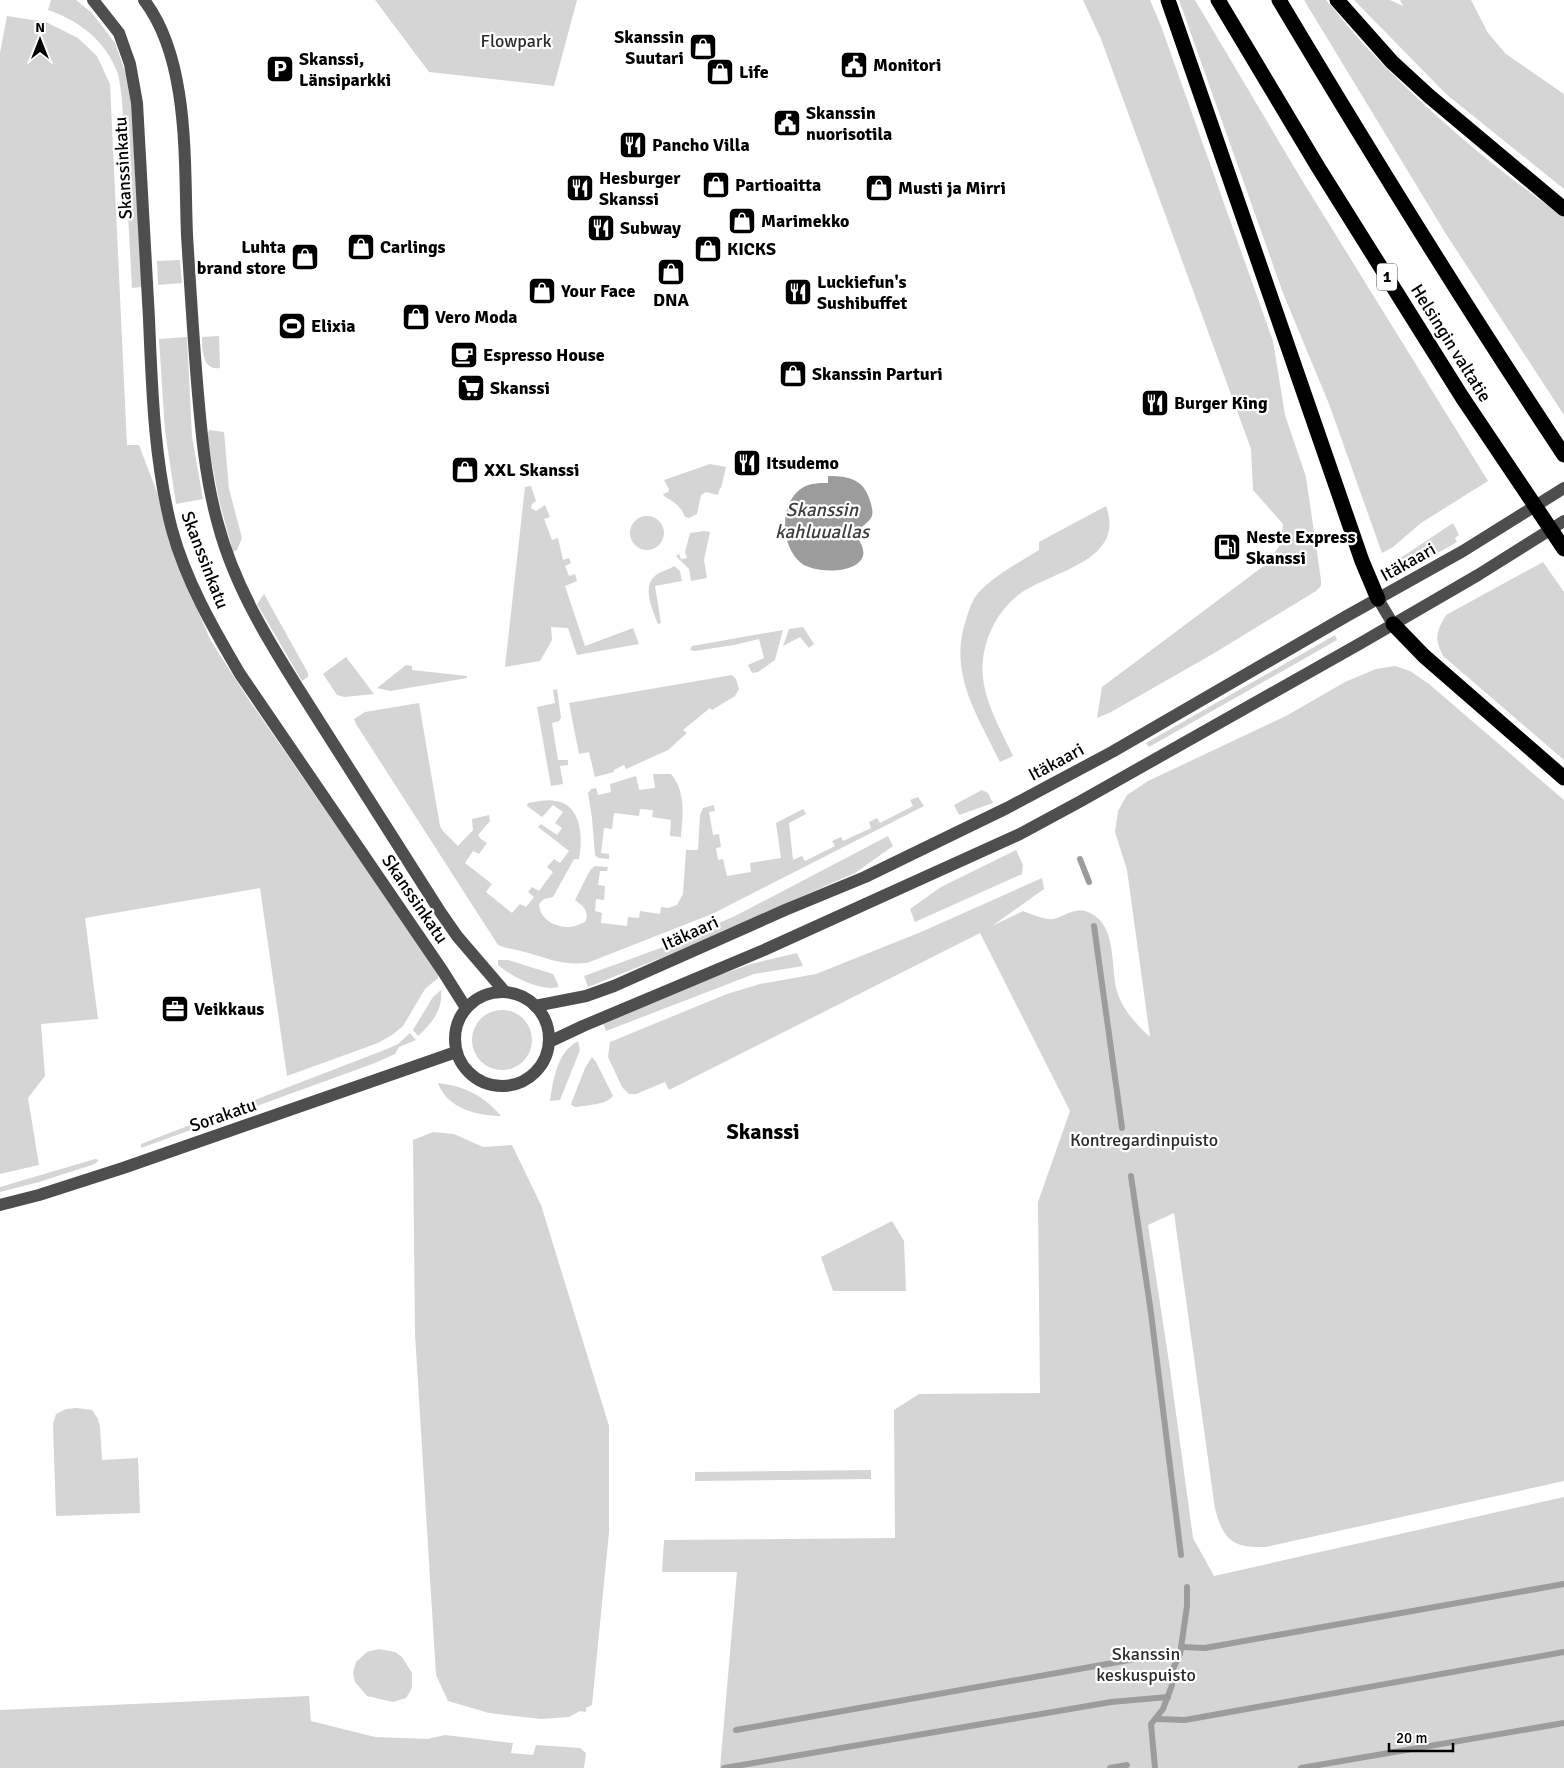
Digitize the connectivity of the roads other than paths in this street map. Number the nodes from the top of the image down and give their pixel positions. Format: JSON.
{"nodes":[{"id":1,"x":93,"y":0,"type":"edge"},
{"id":2,"x":144,"y":0,"type":"edge"},
{"id":3,"x":1168,"y":0,"type":"edge"},
{"id":4,"x":1218,"y":0,"type":"edge"},
{"id":5,"x":1280,"y":0,"type":"edge"},
{"id":6,"x":1337,"y":0,"type":"edge"},
{"id":7,"x":1564,"y":209,"type":"edge"},
{"id":8,"x":1564,"y":455,"type":"edge"},
{"id":9,"x":1564,"y":488,"type":"edge"},
{"id":10,"x":1564,"y":521,"type":"edge"},
{"id":11,"x":1564,"y":549,"type":"edge"},
{"id":12,"x":1378,"y":599,"type":"junction"},
{"id":13,"x":1393,"y":624,"type":"junction"},
{"id":14,"x":1564,"y":778,"type":"edge"},
{"id":15,"x":505,"y":992,"type":"junction"},
{"id":16,"x":535,"y":1006,"type":"junction"},
{"id":17,"x":466,"y":1008,"type":"junction"},
{"id":18,"x":549,"y":1042,"type":"junction"},
{"id":19,"x":456,"y":1052,"type":"junction"},
{"id":20,"x":0,"y":1205,"type":"edge"}],
"edges":[{"from":1,"to":17,"type":"street","name":"Skanssinkatu"},
{"from":2,"to":15,"type":"street","name":"Skanssinkatu"},
{"from":3,"to":12,"type":"highway"},
{"from":4,"to":11,"type":"highway","name":"Helsingin valtatie","number":"1"},
{"from":5,"to":8,"type":"highway","name":"Helsingin valtatie"},
{"from":6,"to":7,"type":"highway"},
{"from":9,"to":12,"type":"street","name":"Itäkaari"},
{"from":10,"to":13,"type":"street"},
{"from":12,"to":13,"type":"street"},
{"from":12,"to":16,"type":"street","name":"Itäkaari"},
{"from":13,"to":14,"type":"highway"},
{"from":13,"to":18,"type":"street"},
{"from":15,"to":16,"type":"street"},
{"from":15,"to":17,"type":"street"},
{"from":16,"to":18,"type":"street"},
{"from":17,"to":19,"type":"street"},
{"from":18,"to":19,"type":"street"},
{"from":19,"to":20,"type":"street","name":"Sorakatu"}]}
